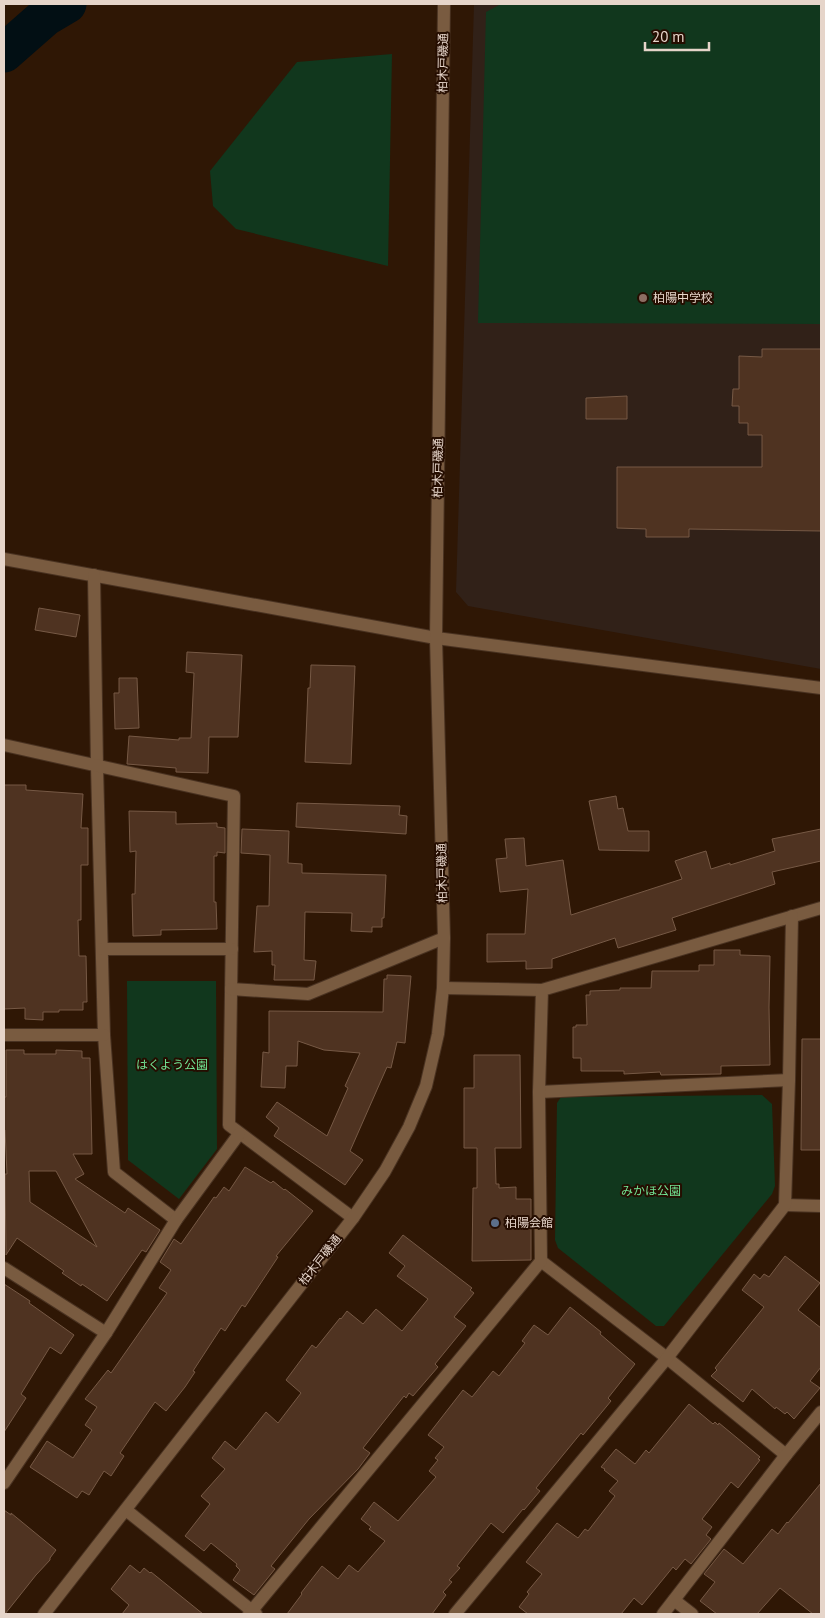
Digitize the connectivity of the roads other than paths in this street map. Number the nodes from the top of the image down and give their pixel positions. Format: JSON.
{"nodes":[{"id":1,"x":444,"y":4,"type":"edge"},
{"id":2,"x":4,"y":559,"type":"edge"},
{"id":3,"x":94,"y":575,"type":"junction"},
{"id":4,"x":436,"y":638,"type":"junction"},
{"id":5,"x":821,"y":688,"type":"edge"},
{"id":6,"x":4,"y":745,"type":"edge"},
{"id":7,"x":97,"y":767,"type":"junction"},
{"id":8,"x":821,"y":908,"type":"edge"},
{"id":9,"x":792,"y":916,"type":"junction"},
{"id":10,"x":444,"y":938,"type":"junction"},
{"id":11,"x":102,"y":949,"type":"junction"},
{"id":12,"x":232,"y":949,"type":"junction"},
{"id":13,"x":443,"y":988,"type":"junction"},
{"id":14,"x":231,"y":989,"type":"junction"},
{"id":15,"x":542,"y":990,"type":"junction"},
{"id":16,"x":4,"y":1035,"type":"edge"},
{"id":17,"x":104,"y":1035,"type":"junction"},
{"id":18,"x":789,"y":1080,"type":"junction"},
{"id":19,"x":539,"y":1092,"type":"junction"},
{"id":20,"x":239,"y":1134,"type":"junction"},
{"id":21,"x":785,"y":1205,"type":"junction"},
{"id":22,"x":821,"y":1206,"type":"edge"},
{"id":23,"x":353,"y":1218,"type":"junction"},
{"id":24,"x":176,"y":1220,"type":"junction"},
{"id":25,"x":541,"y":1261,"type":"junction"},
{"id":26,"x":4,"y":1268,"type":"edge"},
{"id":27,"x":106,"y":1333,"type":"junction"},
{"id":28,"x":667,"y":1358,"type":"junction"},
{"id":29,"x":821,"y":1412,"type":"edge"},
{"id":30,"x":786,"y":1455,"type":"junction"},
{"id":31,"x":4,"y":1484,"type":"edge"},
{"id":32,"x":126,"y":1510,"type":"junction"},
{"id":33,"x":674,"y":1600,"type":"junction"},
{"id":34,"x":252,"y":1613,"type":"edge"},
{"id":35,"x":44,"y":1614,"type":"edge"},
{"id":36,"x":455,"y":1614,"type":"edge"},
{"id":37,"x":663,"y":1614,"type":"edge"},
{"id":38,"x":692,"y":1614,"type":"edge"}],
"edges":[{"from":1,"to":4,"type":"street","name":"柏木戸磯通"},
{"from":2,"to":3,"type":"street"},
{"from":3,"to":4,"type":"street"},
{"from":3,"to":7,"type":"street"},
{"from":4,"to":5,"type":"street"},
{"from":4,"to":10,"type":"street","name":"柏木戸磯通"},
{"from":6,"to":7,"type":"street"},
{"from":7,"to":11,"type":"street"},
{"from":7,"to":12,"type":"street"},
{"from":8,"to":9,"type":"street"},
{"from":9,"to":15,"type":"street"},
{"from":9,"to":18,"type":"street"},
{"from":10,"to":13,"type":"street","name":"柏木戸磯通"},
{"from":10,"to":14,"type":"street"},
{"from":11,"to":12,"type":"street"},
{"from":11,"to":17,"type":"street"},
{"from":12,"to":14,"type":"street"},
{"from":13,"to":15,"type":"street"},
{"from":13,"to":23,"type":"street","name":"柏木戸磯通"},
{"from":14,"to":20,"type":"street"},
{"from":15,"to":19,"type":"street"},
{"from":16,"to":17,"type":"street"},
{"from":17,"to":24,"type":"street"},
{"from":18,"to":19,"type":"street"},
{"from":18,"to":21,"type":"street"},
{"from":19,"to":25,"type":"street"},
{"from":20,"to":23,"type":"street"},
{"from":20,"to":24,"type":"street"},
{"from":21,"to":22,"type":"street"},
{"from":21,"to":28,"type":"street"},
{"from":23,"to":32,"type":"street","name":"柏木戸磯通"},
{"from":24,"to":27,"type":"street"},
{"from":25,"to":28,"type":"street"},
{"from":25,"to":34,"type":"street"},
{"from":26,"to":27,"type":"street"},
{"from":27,"to":31,"type":"street"},
{"from":28,"to":30,"type":"street"},
{"from":28,"to":36,"type":"street"},
{"from":29,"to":30,"type":"street"},
{"from":30,"to":33,"type":"street"},
{"from":32,"to":34,"type":"street"},
{"from":32,"to":35,"type":"street","name":"柏木戸磯通"},
{"from":33,"to":37,"type":"street"},
{"from":33,"to":38,"type":"street"}]}
